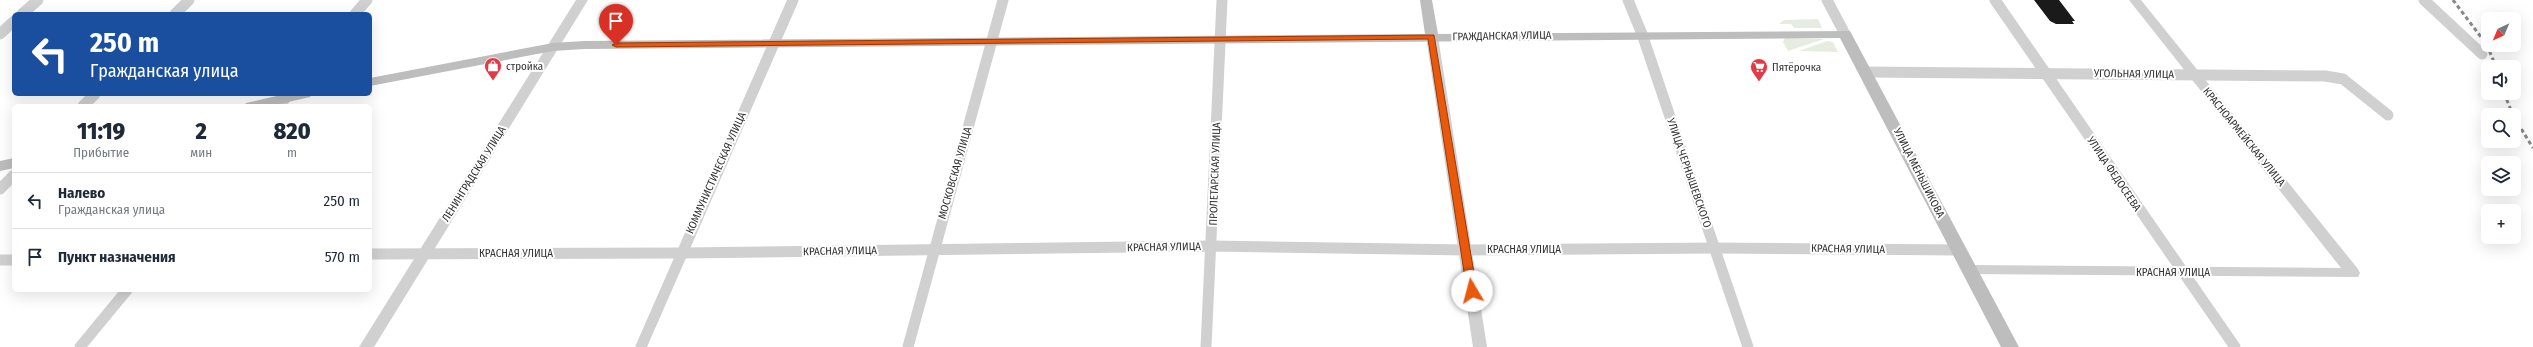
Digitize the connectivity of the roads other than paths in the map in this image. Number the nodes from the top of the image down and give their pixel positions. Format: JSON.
{"nodes":[{"id":1,"x":38,"y":0,"type":"edge"},
{"id":2,"x":189,"y":0,"type":"edge"},
{"id":3,"x":367,"y":0,"type":"edge"},
{"id":4,"x":582,"y":0,"type":"edge"},
{"id":5,"x":793,"y":0,"type":"edge"},
{"id":6,"x":1003,"y":0,"type":"edge"},
{"id":7,"x":1222,"y":0,"type":"edge"},
{"id":8,"x":1426,"y":0,"type":"edge"},
{"id":9,"x":1628,"y":0,"type":"edge"},
{"id":10,"x":1827,"y":0,"type":"edge"},
{"id":11,"x":1995,"y":0,"type":"edge"},
{"id":12,"x":2135,"y":0,"type":"edge"},
{"id":13,"x":2424,"y":0,"type":"edge"},
{"id":14,"x":24,"y":12,"type":"edge"},
{"id":15,"x":177,"y":12,"type":"edge"},
{"id":16,"x":357,"y":12,"type":"edge"},
{"id":17,"x":12,"y":24,"type":"edge"},
{"id":18,"x":0,"y":34,"type":"edge"},
{"id":19,"x":1642,"y":34,"type":"junction"},
{"id":20,"x":1845,"y":34,"type":"junction"},
{"id":21,"x":1432,"y":37,"type":"junction"},
{"id":22,"x":1220,"y":39,"type":"junction"},
{"id":23,"x":993,"y":41,"type":"junction"},
{"id":24,"x":774,"y":42,"type":"junction"},
{"id":25,"x":553,"y":47,"type":"junction"},
{"id":26,"x":2482,"y":54,"type":"dead end"},
{"id":27,"x":1867,"y":72,"type":"junction"},
{"id":28,"x":2045,"y":74,"type":"junction"},
{"id":29,"x":2194,"y":75,"type":"junction"},
{"id":30,"x":372,"y":82,"type":"edge"},
{"id":31,"x":93,"y":96,"type":"edge"},
{"id":32,"x":297,"y":96,"type":"edge"},
{"id":33,"x":285,"y":99,"type":"edge"},
{"id":34,"x":85,"y":104,"type":"edge"},
{"id":35,"x":261,"y":104,"type":"edge"},
{"id":36,"x":2388,"y":115,"type":"dead end"},
{"id":37,"x":12,"y":163,"type":"edge"},
{"id":38,"x":0,"y":166,"type":"edge"},
{"id":39,"x":12,"y":178,"type":"edge"},
{"id":40,"x":0,"y":189,"type":"edge"},
{"id":41,"x":1212,"y":246,"type":"junction"},
{"id":42,"x":1715,"y":248,"type":"junction"},
{"id":43,"x":934,"y":250,"type":"junction"},
{"id":44,"x":1466,"y":250,"type":"junction"},
{"id":45,"x":1958,"y":250,"type":"junction"},
{"id":46,"x":424,"y":253,"type":"junction"},
{"id":47,"x":681,"y":253,"type":"junction"},
{"id":48,"x":372,"y":254,"type":"edge"},
{"id":49,"x":0,"y":260,"type":"edge"},
{"id":50,"x":12,"y":260,"type":"edge"},
{"id":51,"x":1969,"y":270,"type":"junction"},
{"id":52,"x":2181,"y":272,"type":"junction"},
{"id":53,"x":2353,"y":273,"type":"joint"},
{"id":54,"x":125,"y":292,"type":"edge"},
{"id":55,"x":80,"y":347,"type":"edge"},
{"id":56,"x":366,"y":347,"type":"edge"},
{"id":57,"x":641,"y":347,"type":"edge"},
{"id":58,"x":908,"y":347,"type":"edge"},
{"id":59,"x":1206,"y":347,"type":"edge"},
{"id":60,"x":1480,"y":347,"type":"edge"},
{"id":61,"x":1748,"y":347,"type":"edge"},
{"id":62,"x":2010,"y":347,"type":"edge"},
{"id":63,"x":2235,"y":347,"type":"edge"}],
"edges":[{"from":1,"to":14,"type":"street"},
{"from":2,"to":15,"type":"street"},
{"from":3,"to":16,"type":"street"},
{"from":4,"to":25,"type":"street","name":"ЛЕНИНГРАДСКАЯ УЛИЦА"},
{"from":5,"to":24,"type":"street","name":"КОММУНИСТИЧЕСКАЯ УЛИЦА"},
{"from":6,"to":23,"type":"street","name":"МОСКОВСКАЯ УЛИЦА"},
{"from":7,"to":22,"type":"street","name":"ПРОЛЕТАРСКАЯ УЛИЦА"},
{"from":8,"to":21,"type":"main road"},
{"from":9,"to":19,"type":"street","name":"УЛИЦА ЧЕРНЫШЕВСКОГО"},
{"from":10,"to":20,"type":"street","name":"УЛИЦА МЕНЬШИКОВА"},
{"from":11,"to":28,"type":"street","name":"УЛИЦА ФЕДОСЕЕВА"},
{"from":12,"to":29,"type":"street","name":"КРАСНОАРМЕЙСКАЯ УЛИЦА"},
{"from":13,"to":26,"type":"street"},
{"from":17,"to":18,"type":"street"},
{"from":19,"to":20,"type":"main road","name":"ГРАЖДАНСКАЯ УЛИЦА"},
{"from":19,"to":21,"type":"main road","name":"ГРАЖДАНСКАЯ УЛИЦА"},
{"from":19,"to":42,"type":"street","name":"УЛИЦА ЧЕРНЫШЕВСКОГО"},
{"from":20,"to":27,"type":"main road","name":"УЛИЦА МЕНЬШИКОВА"},
{"from":21,"to":22,"type":"main road","name":"ГРАЖДАНСКАЯ УЛИЦА"},
{"from":21,"to":44,"type":"street"},
{"from":22,"to":23,"type":"main road","name":"ГРАЖДАНСКАЯ УЛИЦА"},
{"from":22,"to":41,"type":"street","name":"ПРОЛЕТАРСКАЯ УЛИЦА"},
{"from":23,"to":24,"type":"main road","name":"ГРАЖДАНСКАЯ УЛИЦА"},
{"from":23,"to":43,"type":"street","name":"МОСКОВСКАЯ УЛИЦА"},
{"from":24,"to":25,"type":"main road","name":"ГРАЖДАНСКАЯ УЛИЦА"},
{"from":24,"to":47,"type":"street","name":"КОММУНИСТИЧЕСКАЯ УЛИЦА"},
{"from":25,"to":30,"type":"main road","name":"ГРАЖДАНСКАЯ УЛИЦА"},
{"from":25,"to":46,"type":"street","name":"ЛЕНИНГРАДСКАЯ УЛИЦА"},
{"from":27,"to":28,"type":"street","name":"УГОЛЬНАЯ УЛИЦА"},
{"from":27,"to":45,"type":"main road","name":"УЛИЦА МЕНЬШИКОВА"},
{"from":28,"to":29,"type":"street","name":"УГОЛЬНАЯ УЛИЦА"},
{"from":28,"to":52,"type":"street","name":"УЛИЦА ФЕДОСЕЕВА"},
{"from":29,"to":36,"type":"street","name":"УГОЛЬНАЯ УЛИЦА"},
{"from":29,"to":53,"type":"street","name":"КРАСНОАРМЕЙСКАЯ УЛИЦА"},
{"from":31,"to":34,"type":"street"},
{"from":32,"to":33,"type":"main road"},
{"from":33,"to":35,"type":"main road"},
{"from":37,"to":38,"type":"main road"},
{"from":39,"to":40,"type":"street"},
{"from":41,"to":43,"type":"street","name":"КРАСНАЯ УЛИЦА"},
{"from":41,"to":44,"type":"street","name":"КРАСНАЯ УЛИЦА"},
{"from":41,"to":59,"type":"street","name":"ПРОЛЕТАРСКАЯ УЛИЦА"},
{"from":42,"to":44,"type":"street","name":"КРАСНАЯ УЛИЦА"},
{"from":42,"to":45,"type":"street","name":"КРАСНАЯ УЛИЦА"},
{"from":42,"to":61,"type":"street","name":"УЛИЦА ЧЕРНЫШЕВСКОГО"},
{"from":43,"to":47,"type":"street","name":"КРАСНАЯ УЛИЦА"},
{"from":43,"to":58,"type":"street","name":"МОСКОВСКАЯ УЛИЦА"},
{"from":44,"to":60,"type":"street"},
{"from":45,"to":51,"type":"main road","name":"УЛИЦА МЕНЬШИКОВА"},
{"from":46,"to":47,"type":"street","name":"КРАСНАЯ УЛИЦА"},
{"from":46,"to":48,"type":"street","name":"КРАСНАЯ УЛИЦА"},
{"from":46,"to":56,"type":"street","name":"ЛЕНИНГРАДСКАЯ УЛИЦА"},
{"from":47,"to":57,"type":"street","name":"КОММУНИСТИЧЕСКАЯ УЛИЦА"},
{"from":49,"to":50,"type":"street"},
{"from":51,"to":52,"type":"street","name":"КРАСНАЯ УЛИЦА"},
{"from":51,"to":62,"type":"main road","name":"УЛИЦА МЕНЬШИКОВА"},
{"from":52,"to":53,"type":"street","name":"КРАСНАЯ УЛИЦА"},
{"from":52,"to":63,"type":"street","name":"УЛИЦА ФЕДОСЕЕВА"},
{"from":54,"to":55,"type":"street"}]}
